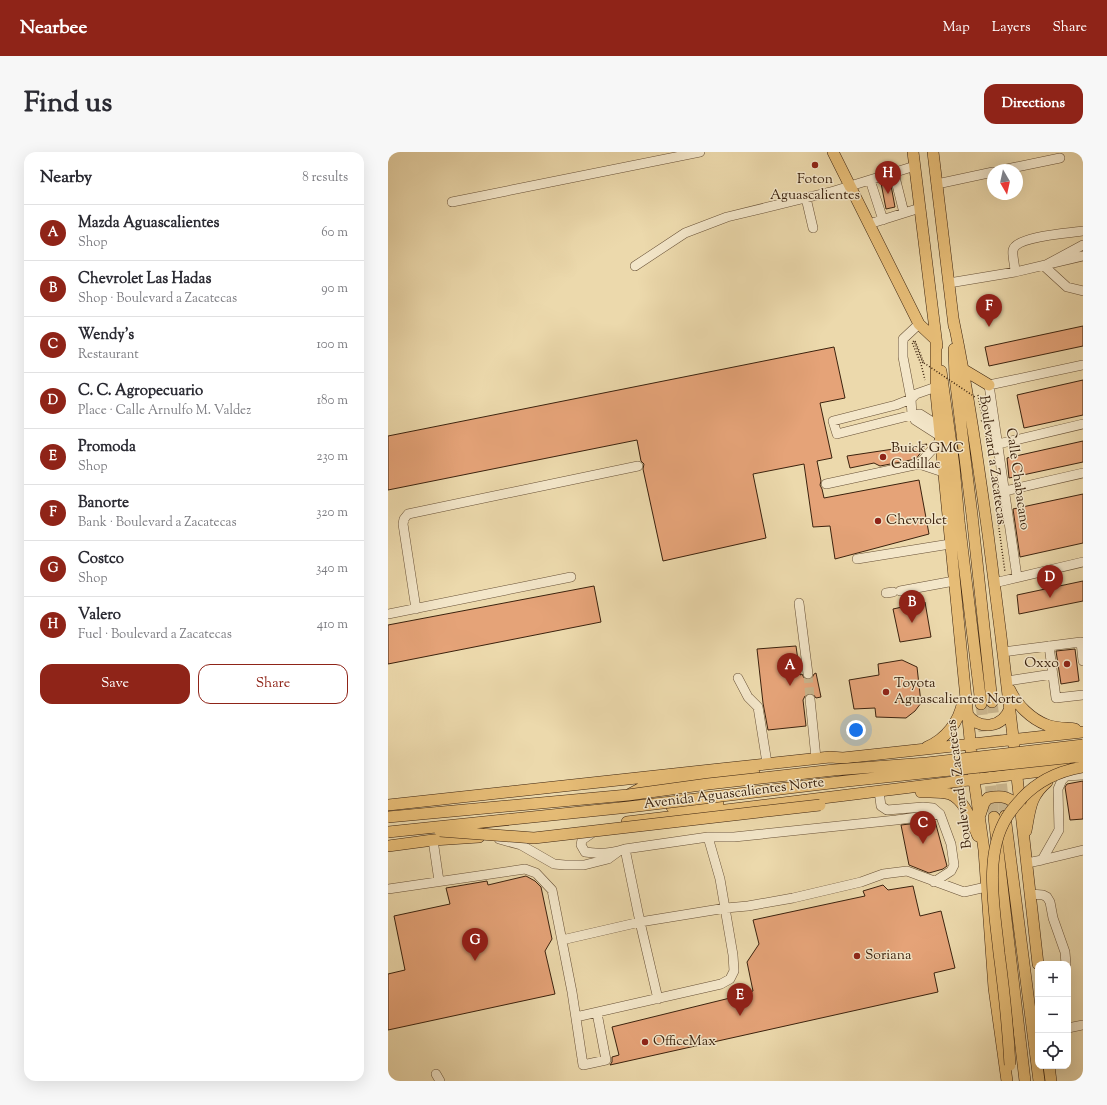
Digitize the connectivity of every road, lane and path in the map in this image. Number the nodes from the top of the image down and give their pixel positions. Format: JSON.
{"nodes":[{"id":1,"x":700,"y":152,"type":"edge"},
{"id":2,"x":833,"y":152,"type":"edge"},
{"id":3,"x":913,"y":152,"type":"edge"},
{"id":4,"x":933,"y":152,"type":"edge"},
{"id":5,"x":1060,"y":158,"type":"dead end"},
{"id":6,"x":915,"y":166,"type":"junction"},
{"id":7,"x":1023,"y":166,"type":"edge"},
{"id":8,"x":894,"y":173,"type":"junction"},
{"id":9,"x":987,"y":173,"type":"edge"},
{"id":10,"x":870,"y":180,"type":"junction"},
{"id":11,"x":937,"y":184,"type":"junction"},
{"id":12,"x":850,"y":186,"type":"junction"},
{"id":13,"x":806,"y":198,"type":"junction"},
{"id":14,"x":452,"y":202,"type":"dead end"},
{"id":15,"x":920,"y":208,"type":"junction"},
{"id":16,"x":904,"y":213,"type":"junction"},
{"id":17,"x":883,"y":220,"type":"junction"},
{"id":18,"x":869,"y":224,"type":"junction"},
{"id":19,"x":813,"y":228,"type":"dead end"},
{"id":20,"x":1083,"y":231,"type":"edge"},
{"id":21,"x":1083,"y":245,"type":"edge"},
{"id":22,"x":1083,"y":256,"type":"edge"},
{"id":23,"x":635,"y":266,"type":"dead end"},
{"id":24,"x":1044,"y":266,"type":"junction"},
{"id":25,"x":1015,"y":272,"type":"junction"},
{"id":26,"x":949,"y":283,"type":"junction"},
{"id":27,"x":1083,"y":291,"type":"edge"},
{"id":28,"x":953,"y":318,"type":"junction"},
{"id":29,"x":919,"y":324,"type":"junction"},
{"id":30,"x":936,"y":340,"type":"junction"},
{"id":31,"x":921,"y":364,"type":"dead end"},
{"id":32,"x":1083,"y":365,"type":"edge"},
{"id":33,"x":964,"y":370,"type":"junction"},
{"id":34,"x":989,"y":385,"type":"junction"},
{"id":35,"x":936,"y":390,"type":"junction"},
{"id":36,"x":977,"y":395,"type":"dead end"},
{"id":37,"x":975,"y":397,"type":"dead end"},
{"id":38,"x":911,"y":399,"type":"junction"},
{"id":39,"x":912,"y":415,"type":"junction"},
{"id":40,"x":1083,"y":424,"type":"edge"},
{"id":41,"x":940,"y":434,"type":"junction"},
{"id":42,"x":998,"y":444,"type":"junction"},
{"id":43,"x":919,"y":464,"type":"junction"},
{"id":44,"x":638,"y":466,"type":"dead end"},
{"id":45,"x":944,"y":472,"type":"junction"},
{"id":46,"x":1083,"y":473,"type":"edge"},
{"id":47,"x":826,"y":484,"type":"dead end"},
{"id":48,"x":1005,"y":491,"type":"junction"},
{"id":49,"x":950,"y":544,"type":"junction"},
{"id":50,"x":857,"y":559,"type":"dead end"},
{"id":51,"x":1083,"y":562,"type":"edge"},
{"id":52,"x":571,"y":577,"type":"dead end"},
{"id":53,"x":1012,"y":578,"type":"junction"},
{"id":54,"x":954,"y":581,"type":"junction"},
{"id":55,"x":994,"y":583,"type":"junction"},
{"id":56,"x":893,"y":592,"type":"dead end"},
{"id":57,"x":799,"y":603,"type":"dead end"},
{"id":58,"x":416,"y":609,"type":"junction"},
{"id":59,"x":388,"y":614,"type":"edge"},
{"id":60,"x":1049,"y":646,"type":"junction"},
{"id":61,"x":1003,"y":652,"type":"junction"},
{"id":62,"x":1083,"y":661,"type":"edge"},
{"id":63,"x":808,"y":674,"type":"tunnel mouth"},
{"id":64,"x":1053,"y":674,"type":"junction"},
{"id":65,"x":738,"y":678,"type":"dead end"},
{"id":66,"x":1007,"y":683,"type":"junction"},
{"id":67,"x":964,"y":687,"type":"junction"},
{"id":68,"x":1083,"y":695,"type":"edge"},
{"id":69,"x":810,"y":699,"type":"tunnel mouth"},
{"id":70,"x":1010,"y":708,"type":"junction"},
{"id":71,"x":967,"y":714,"type":"junction"},
{"id":72,"x":1083,"y":731,"type":"edge"},
{"id":73,"x":1013,"y":739,"type":"junction"},
{"id":74,"x":970,"y":744,"type":"junction"},
{"id":75,"x":1083,"y":745,"type":"edge"},
{"id":76,"x":935,"y":748,"type":"junction"},
{"id":77,"x":918,"y":749,"type":"junction"},
{"id":78,"x":1083,"y":756,"type":"edge"},
{"id":79,"x":816,"y":758,"type":"junction"},
{"id":80,"x":843,"y":758,"type":"junction"},
{"id":81,"x":767,"y":763,"type":"junction"},
{"id":82,"x":1083,"y":767,"type":"edge"},
{"id":83,"x":1068,"y":768,"type":"junction"},
{"id":84,"x":1017,"y":775,"type":"junction"},
{"id":85,"x":1083,"y":775,"type":"edge"},
{"id":86,"x":974,"y":780,"type":"junction"},
{"id":87,"x":940,"y":784,"type":"junction"},
{"id":88,"x":903,"y":788,"type":"junction"},
{"id":89,"x":877,"y":791,"type":"junction"},
{"id":90,"x":628,"y":795,"type":"junction"},
{"id":91,"x":798,"y":801,"type":"junction"},
{"id":92,"x":400,"y":803,"type":"junction"},
{"id":93,"x":388,"y":804,"type":"edge"},
{"id":94,"x":629,"y":807,"type":"junction"},
{"id":95,"x":388,"y":808,"type":"edge"},
{"id":96,"x":1020,"y":808,"type":"junction"},
{"id":97,"x":940,"y":814,"type":"junction"},
{"id":98,"x":388,"y":817,"type":"edge"},
{"id":99,"x":979,"y":818,"type":"junction"},
{"id":100,"x":603,"y":825,"type":"junction"},
{"id":101,"x":417,"y":829,"type":"junction"},
{"id":102,"x":388,"y":832,"type":"edge"},
{"id":103,"x":488,"y":837,"type":"junction"},
{"id":104,"x":708,"y":837,"type":"junction"},
{"id":105,"x":1024,"y":839,"type":"junction"},
{"id":106,"x":433,"y":840,"type":"junction"},
{"id":107,"x":389,"y":845,"type":"edge"},
{"id":108,"x":622,"y":850,"type":"junction"},
{"id":109,"x":984,"y":850,"type":"junction"},
{"id":110,"x":1083,"y":850,"type":"edge"},
{"id":111,"x":1042,"y":860,"type":"junction"},
{"id":112,"x":1027,"y":863,"type":"junction"},
{"id":113,"x":439,"y":881,"type":"junction"},
{"id":114,"x":934,"y":882,"type":"junction"},
{"id":115,"x":986,"y":887,"type":"junction"},
{"id":116,"x":388,"y":889,"type":"edge"},
{"id":117,"x":1030,"y":894,"type":"junction"},
{"id":118,"x":726,"y":908,"type":"junction"},
{"id":119,"x":640,"y":922,"type":"junction"},
{"id":120,"x":562,"y":940,"type":"junction"},
{"id":121,"x":1038,"y":961,"type":"edge"},
{"id":122,"x":1066,"y":961,"type":"edge"},
{"id":123,"x":658,"y":999,"type":"junction"},
{"id":124,"x":597,"y":1012,"type":"junction"},
{"id":125,"x":576,"y":1017,"type":"junction"},
{"id":126,"x":1083,"y":1025,"type":"edge"},
{"id":127,"x":1071,"y":1027,"type":"edge"},
{"id":128,"x":1049,"y":1069,"type":"edge"},
{"id":129,"x":1007,"y":1081,"type":"edge"},
{"id":130,"x":1025,"y":1081,"type":"edge"},
{"id":131,"x":1039,"y":1081,"type":"edge"},
{"id":132,"x":1051,"y":1081,"type":"edge"}],
"edges":[{"from":1,"to":14,"type":"street"},
{"from":2,"to":12,"type":"main road"},
{"from":3,"to":6,"type":"main road","name":"Boulevard a Zacatecas"},
{"from":4,"to":11,"type":"main road","name":"Boulevard a Zacatecas"},
{"from":5,"to":7,"type":"street"},
{"from":6,"to":8,"type":"street"},
{"from":6,"to":15,"type":"main road","name":"Boulevard a Zacatecas"},
{"from":8,"to":10,"type":"street"},
{"from":8,"to":16,"type":"street"},
{"from":9,"to":11,"type":"street"},
{"from":10,"to":12,"type":"street"},
{"from":10,"to":17,"type":"street"},
{"from":11,"to":26,"type":"main road","name":"Boulevard a Zacatecas"},
{"from":12,"to":13,"type":"street"},
{"from":12,"to":18,"type":"main road"},
{"from":13,"to":19,"type":"street"},
{"from":13,"to":23,"type":"street"},
{"from":15,"to":16,"type":"street"},
{"from":15,"to":30,"type":"main road","name":"Boulevard a Zacatecas"},
{"from":16,"to":17,"type":"street"},
{"from":17,"to":18,"type":"street"},
{"from":18,"to":29,"type":"main road"},
{"from":20,"to":25,"type":"street"},
{"from":21,"to":24,"type":"street"},
{"from":22,"to":24,"type":"street"},
{"from":24,"to":25,"type":"street"},
{"from":24,"to":27,"type":"street"},
{"from":25,"to":26,"type":"street"},
{"from":26,"to":28,"type":"main road","name":"Boulevard a Zacatecas"},
{"from":28,"to":30,"type":"main road","name":"Boulevard a Zacatecas"},
{"from":28,"to":33,"type":"main road","name":"Boulevard a Zacatecas"},
{"from":29,"to":30,"type":"main road"},
{"from":29,"to":38,"type":"street"},
{"from":30,"to":35,"type":"main road","name":"Boulevard a Zacatecas"},
{"from":31,"to":37,"type":"path","bridge":true},
{"from":32,"to":34,"type":"street"},
{"from":33,"to":34,"type":"main road"},
{"from":33,"to":55,"type":"main road","name":"Boulevard a Zacatecas"},
{"from":34,"to":42,"type":"street","name":"Calle Chabacano"},
{"from":35,"to":38,"type":"street"},
{"from":35,"to":41,"type":"main road","name":"Boulevard a Zacatecas"},
{"from":36,"to":53,"type":"path"},
{"from":38,"to":39,"type":"street"},
{"from":38,"to":39,"type":"street"},
{"from":39,"to":41,"type":"street"},
{"from":40,"to":42,"type":"street"},
{"from":41,"to":43,"type":"street"},
{"from":41,"to":45,"type":"main road","name":"Boulevard a Zacatecas"},
{"from":42,"to":48,"type":"street","name":"Calle Chabacano"},
{"from":43,"to":45,"type":"street"},
{"from":43,"to":47,"type":"street"},
{"from":44,"to":58,"type":"street"},
{"from":45,"to":49,"type":"main road","name":"Boulevard a Zacatecas"},
{"from":46,"to":48,"type":"street"},
{"from":48,"to":53,"type":"street","name":"Calle Chabacano"},
{"from":49,"to":50,"type":"street"},
{"from":49,"to":54,"type":"main road","name":"Boulevard a Zacatecas"},
{"from":51,"to":53,"type":"street"},
{"from":52,"to":58,"type":"street"},
{"from":53,"to":55,"type":"street"},
{"from":54,"to":56,"type":"street"},
{"from":54,"to":67,"type":"main road","name":"Boulevard a Zacatecas"},
{"from":55,"to":61,"type":"main road","name":"Boulevard a Zacatecas"},
{"from":57,"to":63,"type":"street"},
{"from":58,"to":59,"type":"street"},
{"from":60,"to":61,"type":"street"},
{"from":60,"to":62,"type":"street"},
{"from":60,"to":64,"type":"street"},
{"from":61,"to":66,"type":"main road","name":"Boulevard a Zacatecas"},
{"from":64,"to":66,"type":"street"},
{"from":64,"to":68,"type":"street"},
{"from":65,"to":81,"type":"street"},
{"from":66,"to":70,"type":"main road","name":"Boulevard a Zacatecas"},
{"from":66,"to":72,"type":"main road"},
{"from":67,"to":71,"type":"main road","name":"Boulevard a Zacatecas"},
{"from":67,"to":77,"type":"main road"},
{"from":69,"to":79,"type":"street"},
{"from":70,"to":71,"type":"main road"},
{"from":70,"to":73,"type":"main road","name":"Boulevard a Zacatecas"},
{"from":71,"to":74,"type":"main road","name":"Boulevard a Zacatecas"},
{"from":72,"to":73,"type":"main road","name":"Avenida Aguascalientes Norte"},
{"from":73,"to":74,"type":"main road","name":"Avenida Aguascalientes Norte"},
{"from":73,"to":84,"type":"main road","name":"Boulevard a Zacatecas"},
{"from":74,"to":76,"type":"main road","name":"Avenida Aguascalientes Norte"},
{"from":74,"to":86,"type":"main road","name":"Boulevard a Zacatecas"},
{"from":75,"to":90,"type":"main road","name":"Avenida Aguascalientes Norte","bridge":true},
{"from":76,"to":77,"type":"main road","name":"Avenida Aguascalientes Norte"},
{"from":76,"to":87,"type":"main road"},
{"from":77,"to":80,"type":"main road","name":"Avenida Aguascalientes Norte"},
{"from":78,"to":94,"type":"main road","name":"Avenida Aguascalientes Norte","bridge":true},
{"from":79,"to":80,"type":"main road","name":"Avenida Aguascalientes Norte"},
{"from":79,"to":81,"type":"main road","name":"Avenida Aguascalientes Norte"},
{"from":80,"to":90,"type":"main road"},
{"from":81,"to":92,"type":"main road","name":"Avenida Aguascalientes Norte"},
{"from":82,"to":83,"type":"main road","name":"Avenida Aguascalientes Norte"},
{"from":82,"to":129,"type":"main road","bridge":true},
{"from":83,"to":84,"type":"main road","name":"Avenida Aguascalientes Norte"},
{"from":83,"to":105,"type":"main road"},
{"from":84,"to":86,"type":"main road","name":"Avenida Aguascalientes Norte"},
{"from":84,"to":96,"type":"main road","name":"Boulevard a Zacatecas"},
{"from":85,"to":111,"type":"street"},
{"from":86,"to":87,"type":"main road","name":"Avenida Aguascalientes Norte"},
{"from":86,"to":99,"type":"main road","name":"Boulevard a Zacatecas"},
{"from":87,"to":88,"type":"main road","name":"Avenida Aguascalientes Norte"},
{"from":88,"to":89,"type":"main road","name":"Avenida Aguascalientes Norte"},
{"from":88,"to":109,"type":"main road"},
{"from":89,"to":91,"type":"main road","name":"Avenida Aguascalientes Norte"},
{"from":89,"to":97,"type":"street"},
{"from":89,"to":101,"type":"main road","bridge":true},
{"from":90,"to":98,"type":"main road","name":"Avenida Aguascalientes Norte","bridge":true},
{"from":91,"to":94,"type":"main road","bridge":true},
{"from":91,"to":100,"type":"main road","name":"Avenida Aguascalientes Norte"},
{"from":92,"to":93,"type":"main road","name":"Avenida Aguascalientes Norte"},
{"from":92,"to":95,"type":"main road"},
{"from":94,"to":101,"type":"main road","name":"Avenida Aguascalientes Norte","bridge":true},
{"from":96,"to":99,"type":"main road"},
{"from":96,"to":105,"type":"main road","name":"Boulevard a Zacatecas"},
{"from":97,"to":104,"type":"street"},
{"from":97,"to":114,"type":"street"},
{"from":99,"to":109,"type":"main road","name":"Boulevard a Zacatecas"},
{"from":100,"to":103,"type":"main road","name":"Avenida Aguascalientes Norte"},
{"from":100,"to":108,"type":"street"},
{"from":101,"to":102,"type":"main road","name":"Avenida Aguascalientes Norte","bridge":true},
{"from":103,"to":106,"type":"main road","name":"Avenida Aguascalientes Norte"},
{"from":103,"to":108,"type":"street"},
{"from":104,"to":108,"type":"street"},
{"from":104,"to":118,"type":"street"},
{"from":105,"to":112,"type":"main road","name":"Boulevard a Zacatecas"},
{"from":106,"to":107,"type":"main road","name":"Avenida Aguascalientes Norte"},
{"from":106,"to":113,"type":"street"},
{"from":108,"to":119,"type":"street"},
{"from":109,"to":115,"type":"main road","name":"Boulevard a Zacatecas"},
{"from":110,"to":111,"type":"street"},
{"from":111,"to":112,"type":"street"},
{"from":112,"to":117,"type":"main road","name":"Boulevard a Zacatecas"},
{"from":113,"to":116,"type":"street"},
{"from":113,"to":120,"type":"street"},
{"from":114,"to":115,"type":"street"},
{"from":114,"to":118,"type":"street"},
{"from":115,"to":129,"type":"main road","name":"Boulevard a Zacatecas"},
{"from":117,"to":121,"type":"main road","name":"Boulevard a Zacatecas"},
{"from":117,"to":122,"type":"street"},
{"from":118,"to":119,"type":"street"},
{"from":118,"to":123,"type":"street"},
{"from":119,"to":120,"type":"street"},
{"from":119,"to":123,"type":"street"},
{"from":120,"to":125,"type":"street"},
{"from":123,"to":124,"type":"street"},
{"from":124,"to":125,"type":"street"},
{"from":124,"to":125,"type":"street"},
{"from":126,"to":127,"type":"street"},
{"from":128,"to":132,"type":"main road"},
{"from":130,"to":131,"type":"main road"}]}
